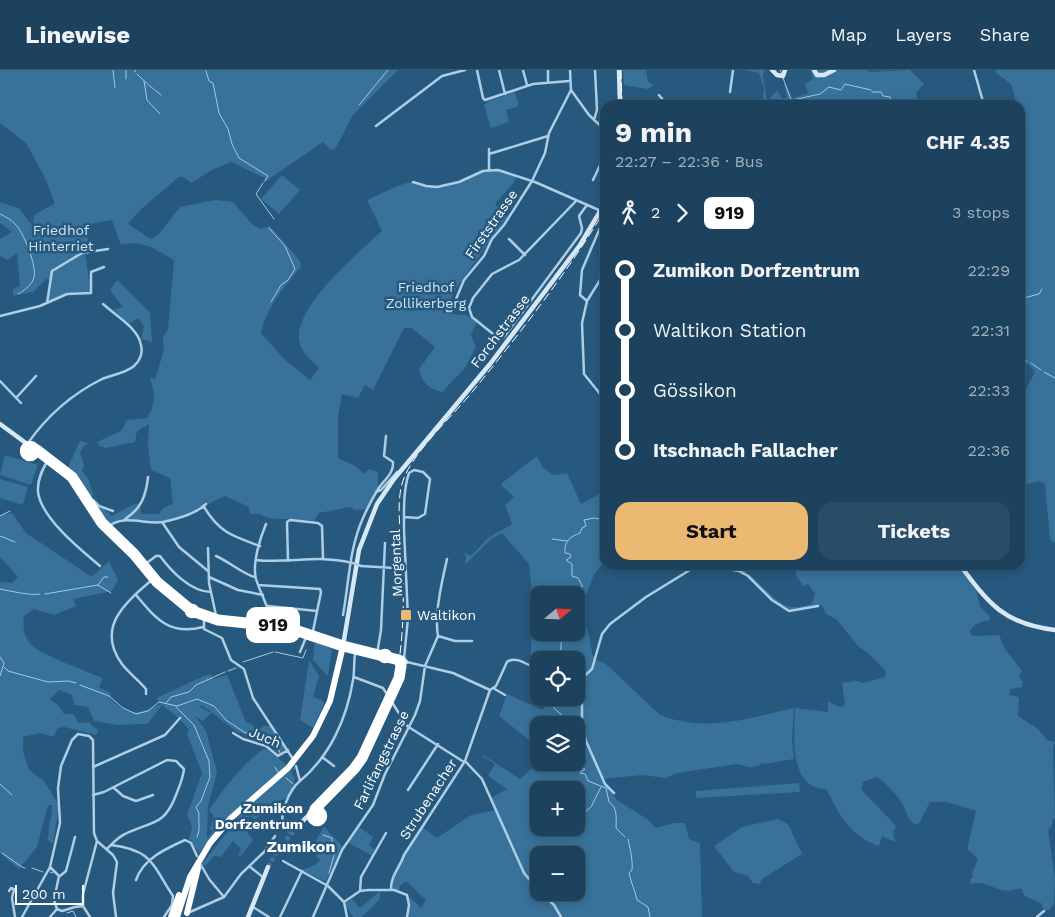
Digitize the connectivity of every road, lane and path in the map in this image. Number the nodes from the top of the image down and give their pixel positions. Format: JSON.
{"nodes":[{"id":1,"x":464,"y":70,"type":"edge"},
{"id":2,"x":476,"y":70,"type":"edge"},
{"id":3,"x":499,"y":70,"type":"edge"},
{"id":4,"x":523,"y":70,"type":"edge"},
{"id":5,"x":548,"y":70,"type":"edge"},
{"id":6,"x":570,"y":70,"type":"edge"},
{"id":7,"x":595,"y":70,"type":"edge"},
{"id":8,"x":619,"y":70,"type":"edge"},
{"id":9,"x":733,"y":70,"type":"edge"},
{"id":10,"x":772,"y":70,"type":"edge"},
{"id":11,"x":785,"y":70,"type":"edge"},
{"id":12,"x":814,"y":70,"type":"edge"},
{"id":13,"x":834,"y":70,"type":"edge"},
{"id":14,"x":974,"y":70,"type":"edge"},
{"id":15,"x":569,"y":81,"type":"junction"},
{"id":16,"x":548,"y":82,"type":"junction"},
{"id":17,"x":527,"y":85,"type":"junction"},
{"id":18,"x":571,"y":90,"type":"junction"},
{"id":19,"x":730,"y":92,"type":"dead end"},
{"id":20,"x":505,"y":94,"type":"junction"},
{"id":21,"x":658,"y":95,"type":"dead end"},
{"id":22,"x":620,"y":100,"type":"edge"},
{"id":23,"x":662,"y":100,"type":"edge"},
{"id":24,"x":983,"y":100,"type":"edge"},
{"id":25,"x":594,"y":120,"type":"junction"},
{"id":26,"x":600,"y":125,"type":"edge"},
{"id":27,"x":376,"y":126,"type":"dead end"},
{"id":28,"x":548,"y":136,"type":"junction"},
{"id":29,"x":489,"y":149,"type":"dead end"},
{"id":30,"x":489,"y":154,"type":"junction"},
{"id":31,"x":600,"y":165,"type":"edge"},
{"id":32,"x":489,"y":170,"type":"junction"},
{"id":33,"x":593,"y":180,"type":"dead end"},
{"id":34,"x":532,"y":181,"type":"junction"},
{"id":35,"x":413,"y":182,"type":"dead end"},
{"id":36,"x":576,"y":200,"type":"junction"},
{"id":37,"x":587,"y":205,"type":"junction"},
{"id":38,"x":600,"y":211,"type":"edge"},
{"id":39,"x":600,"y":213,"type":"edge"},
{"id":40,"x":600,"y":228,"type":"edge"},
{"id":41,"x":509,"y":239,"type":"dead end"},
{"id":42,"x":108,"y":249,"type":"dead end"},
{"id":43,"x":525,"y":255,"type":"junction"},
{"id":44,"x":104,"y":268,"type":"dead end"},
{"id":45,"x":600,"y":280,"type":"edge"},
{"id":46,"x":587,"y":301,"type":"junction"},
{"id":47,"x":47,"y":303,"type":"junction"},
{"id":48,"x":103,"y":304,"type":"dead end"},
{"id":49,"x":452,"y":305,"type":"dead end"},
{"id":50,"x":0,"y":316,"type":"edge"},
{"id":51,"x":36,"y":376,"type":"dead end"},
{"id":52,"x":0,"y":381,"type":"edge"},
{"id":53,"x":600,"y":394,"type":"edge"},
{"id":54,"x":16,"y":398,"type":"junction"},
{"id":55,"x":21,"y":403,"type":"dead end"},
{"id":56,"x":0,"y":424,"type":"edge"},
{"id":57,"x":386,"y":436,"type":"dead end"},
{"id":58,"x":28,"y":443,"type":"junction"},
{"id":59,"x":49,"y":458,"type":"junction"},
{"id":60,"x":404,"y":467,"type":"junction"},
{"id":61,"x":148,"y":477,"type":"dead end"},
{"id":62,"x":376,"y":492,"type":"junction"},
{"id":63,"x":88,"y":501,"type":"junction"},
{"id":64,"x":112,"y":511,"type":"dead end"},
{"id":65,"x":404,"y":517,"type":"junction"},
{"id":66,"x":124,"y":520,"type":"junction"},
{"id":67,"x":162,"y":522,"type":"junction"},
{"id":68,"x":266,"y":524,"type":"dead end"},
{"id":69,"x":107,"y":528,"type":"junction"},
{"id":70,"x":385,"y":543,"type":"dead end"},
{"id":71,"x":260,"y":546,"type":"junction"},
{"id":72,"x":208,"y":548,"type":"dead end"},
{"id":73,"x":216,"y":556,"type":"dead end"},
{"id":74,"x":323,"y":558,"type":"junction"},
{"id":75,"x":447,"y":559,"type":"dead end"},
{"id":76,"x":256,"y":560,"type":"junction"},
{"id":77,"x":288,"y":561,"type":"junction"},
{"id":78,"x":351,"y":563,"type":"junction"},
{"id":79,"x":100,"y":566,"type":"dead end"},
{"id":80,"x":143,"y":566,"type":"junction"},
{"id":81,"x":382,"y":568,"type":"junction"},
{"id":82,"x":394,"y":568,"type":"dead end"},
{"id":83,"x":690,"y":570,"type":"edge"},
{"id":84,"x":733,"y":570,"type":"edge"},
{"id":85,"x":964,"y":570,"type":"edge"},
{"id":86,"x":208,"y":571,"type":"junction"},
{"id":87,"x":208,"y":576,"type":"junction"},
{"id":88,"x":255,"y":576,"type":"junction"},
{"id":89,"x":153,"y":578,"type":"junction"},
{"id":90,"x":258,"y":585,"type":"junction"},
{"id":91,"x":211,"y":592,"type":"junction"},
{"id":92,"x":135,"y":594,"type":"junction"},
{"id":93,"x":264,"y":595,"type":"junction"},
{"id":94,"x":268,"y":606,"type":"junction"},
{"id":95,"x":818,"y":606,"type":"dead end"},
{"id":96,"x":318,"y":611,"type":"junction"},
{"id":97,"x":204,"y":616,"type":"junction"},
{"id":98,"x":343,"y":616,"type":"dead end"},
{"id":99,"x":218,"y":620,"type":"junction"},
{"id":100,"x":259,"y":623,"type":"junction"},
{"id":101,"x":272,"y":624,"type":"junction"},
{"id":102,"x":203,"y":627,"type":"junction"},
{"id":103,"x":1055,"y":630,"type":"edge"},
{"id":104,"x":257,"y":633,"type":"junction"},
{"id":105,"x":269,"y":634,"type":"dead end"},
{"id":106,"x":252,"y":635,"type":"dead end"},
{"id":107,"x":310,"y":635,"type":"junction"},
{"id":108,"x":438,"y":636,"type":"junction"},
{"id":109,"x":472,"y":641,"type":"dead end"},
{"id":110,"x":343,"y":646,"type":"junction"},
{"id":111,"x":356,"y":650,"type":"junction"},
{"id":112,"x":300,"y":652,"type":"dead end"},
{"id":113,"x":377,"y":654,"type":"junction"},
{"id":114,"x":402,"y":662,"type":"junction"},
{"id":115,"x":425,"y":666,"type":"junction"},
{"id":116,"x":530,"y":666,"type":"edge"},
{"id":117,"x":585,"y":676,"type":"edge"},
{"id":118,"x":354,"y":677,"type":"junction"},
{"id":119,"x":492,"y":689,"type":"junction"},
{"id":120,"x":146,"y":694,"type":"dead end"},
{"id":121,"x":505,"y":695,"type":"dead end"},
{"id":122,"x":390,"y":698,"type":"junction"},
{"id":123,"x":582,"y":706,"type":"edge"},
{"id":124,"x":180,"y":718,"type":"dead end"},
{"id":125,"x":409,"y":728,"type":"junction"},
{"id":126,"x":233,"y":734,"type":"dead end"},
{"id":127,"x":438,"y":744,"type":"junction"},
{"id":128,"x":288,"y":750,"type":"junction"},
{"id":129,"x":322,"y":757,"type":"junction"},
{"id":130,"x":293,"y":759,"type":"dead end"},
{"id":131,"x":464,"y":762,"type":"junction"},
{"id":132,"x":296,"y":766,"type":"dead end"},
{"id":133,"x":334,"y":766,"type":"dead end"},
{"id":134,"x":93,"y":767,"type":"junction"},
{"id":135,"x":300,"y":781,"type":"junction"},
{"id":136,"x":114,"y":788,"type":"junction"},
{"id":137,"x":408,"y":790,"type":"dead end"},
{"id":138,"x":614,"y":793,"type":"dead end"},
{"id":139,"x":93,"y":795,"type":"junction"},
{"id":140,"x":152,"y":795,"type":"dead end"},
{"id":141,"x":284,"y":826,"type":"tunnel mouth"},
{"id":142,"x":296,"y":828,"type":"tunnel mouth"},
{"id":143,"x":386,"y":833,"type":"dead end"},
{"id":144,"x":275,"y":836,"type":"dead end"},
{"id":145,"x":75,"y":837,"type":"dead end"},
{"id":146,"x":97,"y":841,"type":"junction"},
{"id":147,"x":112,"y":845,"type":"junction"},
{"id":148,"x":107,"y":849,"type":"junction"},
{"id":149,"x":201,"y":856,"type":"junction"},
{"id":150,"x":150,"y":860,"type":"junction"},
{"id":151,"x":283,"y":861,"type":"dead end"},
{"id":152,"x":201,"y":865,"type":"dead end"},
{"id":153,"x":249,"y":866,"type":"junction"},
{"id":154,"x":50,"y":867,"type":"junction"},
{"id":155,"x":268,"y":868,"type":"tunnel mouth"},
{"id":156,"x":302,"y":871,"type":"junction"},
{"id":157,"x":59,"y":876,"type":"junction"},
{"id":158,"x":264,"y":878,"type":"junction"},
{"id":159,"x":136,"y":880,"type":"dead end"},
{"id":160,"x":530,"y":881,"type":"edge"},
{"id":161,"x":328,"y":886,"type":"junction"},
{"id":162,"x":391,"y":890,"type":"junction"},
{"id":163,"x":9,"y":891,"type":"dead end"},
{"id":164,"x":360,"y":891,"type":"junction"},
{"id":165,"x":224,"y":897,"type":"junction"},
{"id":166,"x":549,"y":901,"type":"edge"},
{"id":167,"x":344,"y":902,"type":"junction"},
{"id":168,"x":83,"y":906,"type":"junction"},
{"id":169,"x":253,"y":907,"type":"junction"},
{"id":170,"x":57,"y":909,"type":"junction"},
{"id":171,"x":1044,"y":911,"type":"dead end"},
{"id":172,"x":186,"y":915,"type":"edge"},
{"id":173,"x":15,"y":917,"type":"edge"},
{"id":174,"x":22,"y":917,"type":"edge"},
{"id":175,"x":50,"y":917,"type":"edge"},
{"id":176,"x":90,"y":917,"type":"edge"},
{"id":177,"x":116,"y":917,"type":"edge"},
{"id":178,"x":164,"y":917,"type":"edge"},
{"id":179,"x":171,"y":917,"type":"edge"},
{"id":180,"x":178,"y":917,"type":"edge"},
{"id":181,"x":248,"y":917,"type":"edge"},
{"id":182,"x":269,"y":917,"type":"edge"},
{"id":183,"x":280,"y":917,"type":"edge"},
{"id":184,"x":313,"y":917,"type":"edge"},
{"id":185,"x":347,"y":917,"type":"edge"},
{"id":186,"x":406,"y":917,"type":"edge"},
{"id":187,"x":561,"y":917,"type":"edge"},
{"id":188,"x":1037,"y":917,"type":"edge"}],
"edges":[{"from":1,"to":27,"type":"street"},
{"from":2,"to":20,"type":"street"},
{"from":3,"to":20,"type":"street"},
{"from":4,"to":17,"type":"street"},
{"from":5,"to":16,"type":"street"},
{"from":6,"to":15,"type":"street"},
{"from":7,"to":25,"type":"street"},
{"from":8,"to":22,"type":"main road"},
{"from":9,"to":19,"type":"street"},
{"from":10,"to":11,"type":"main road"},
{"from":12,"to":13,"type":"main road"},
{"from":14,"to":24,"type":"street"},
{"from":15,"to":16,"type":"street"},
{"from":15,"to":18,"type":"street"},
{"from":16,"to":17,"type":"street"},
{"from":17,"to":20,"type":"street"},
{"from":18,"to":25,"type":"street"},
{"from":18,"to":28,"type":"street","name":"Firststrasse"},
{"from":21,"to":23,"type":"street"},
{"from":25,"to":26,"type":"street"},
{"from":28,"to":30,"type":"street"},
{"from":28,"to":34,"type":"street","name":"Firststrasse"},
{"from":29,"to":30,"type":"street"},
{"from":30,"to":32,"type":"street"},
{"from":31,"to":33,"type":"street"},
{"from":32,"to":34,"type":"street"},
{"from":32,"to":35,"type":"street"},
{"from":34,"to":36,"type":"street"},
{"from":34,"to":49,"type":"street","name":"Firststrasse"},
{"from":36,"to":37,"type":"street"},
{"from":36,"to":43,"type":"street"},
{"from":37,"to":38,"type":"street"},
{"from":37,"to":43,"type":"street"},
{"from":39,"to":60,"type":"main road","name":"Forchstrasse"},
{"from":40,"to":46,"type":"street"},
{"from":41,"to":43,"type":"street"},
{"from":42,"to":47,"type":"street"},
{"from":44,"to":47,"type":"street"},
{"from":45,"to":46,"type":"street"},
{"from":46,"to":53,"type":"street"},
{"from":47,"to":50,"type":"street"},
{"from":48,"to":58,"type":"street"},
{"from":51,"to":54,"type":"street"},
{"from":52,"to":54,"type":"street"},
{"from":54,"to":55,"type":"street"},
{"from":56,"to":58,"type":"main road"},
{"from":57,"to":62,"type":"street"},
{"from":58,"to":59,"type":"main road"},
{"from":59,"to":63,"type":"main road"},
{"from":59,"to":79,"type":"street"},
{"from":60,"to":62,"type":"street","name":"Forchstrasse"},
{"from":60,"to":110,"type":"main road","name":"Forchstrasse"},
{"from":61,"to":66,"type":"street"},
{"from":62,"to":78,"type":"street"},
{"from":63,"to":64,"type":"street"},
{"from":63,"to":69,"type":"main road"},
{"from":65,"to":65,"type":"street","name":"Morgental"},
{"from":65,"to":114,"type":"street","name":"Morgental"},
{"from":66,"to":67,"type":"street"},
{"from":66,"to":69,"type":"street"},
{"from":67,"to":71,"type":"street"},
{"from":67,"to":86,"type":"street"},
{"from":68,"to":71,"type":"street"},
{"from":69,"to":80,"type":"main road"},
{"from":70,"to":81,"type":"street"},
{"from":71,"to":76,"type":"street"},
{"from":72,"to":86,"type":"street"},
{"from":73,"to":88,"type":"street"},
{"from":74,"to":77,"type":"street"},
{"from":74,"to":77,"type":"street"},
{"from":74,"to":78,"type":"street"},
{"from":75,"to":108,"type":"street"},
{"from":76,"to":77,"type":"street"},
{"from":76,"to":88,"type":"street"},
{"from":78,"to":81,"type":"street","bridge":true},
{"from":78,"to":98,"type":"street"},
{"from":80,"to":89,"type":"main road"},
{"from":80,"to":91,"type":"street"},
{"from":81,"to":82,"type":"street"},
{"from":81,"to":113,"type":"street"},
{"from":83,"to":117,"type":"street"},
{"from":84,"to":95,"type":"street"},
{"from":85,"to":103,"type":"main road"},
{"from":86,"to":87,"type":"street"},
{"from":87,"to":91,"type":"street"},
{"from":87,"to":93,"type":"street"},
{"from":88,"to":90,"type":"street"},
{"from":89,"to":92,"type":"street"},
{"from":89,"to":97,"type":"main road"},
{"from":90,"to":93,"type":"street"},
{"from":90,"to":96,"type":"street"},
{"from":91,"to":99,"type":"street"},
{"from":92,"to":102,"type":"street"},
{"from":92,"to":120,"type":"street"},
{"from":93,"to":94,"type":"street"},
{"from":94,"to":96,"type":"street"},
{"from":94,"to":101,"type":"street"},
{"from":96,"to":107,"type":"street"},
{"from":97,"to":99,"type":"main road"},
{"from":97,"to":102,"type":"street"},
{"from":99,"to":100,"type":"main road"},
{"from":100,"to":101,"type":"main road"},
{"from":100,"to":104,"type":"street"},
{"from":101,"to":107,"type":"main road"},
{"from":102,"to":128,"type":"street"},
{"from":104,"to":105,"type":"street"},
{"from":104,"to":106,"type":"street"},
{"from":107,"to":110,"type":"main road"},
{"from":107,"to":112,"type":"street"},
{"from":108,"to":109,"type":"street"},
{"from":108,"to":115,"type":"street","name":"Farlifangstrasse"},
{"from":110,"to":111,"type":"main road"},
{"from":110,"to":149,"type":"highway","name":"Forchstrasse"},
{"from":111,"to":113,"type":"main road"},
{"from":111,"to":118,"type":"street"},
{"from":113,"to":114,"type":"main road"},
{"from":114,"to":115,"type":"street"},
{"from":114,"to":122,"type":"main road"},
{"from":115,"to":119,"type":"street"},
{"from":115,"to":125,"type":"street","name":"Farlifangstrasse"},
{"from":116,"to":119,"type":"street","name":"Strubenacher"},
{"from":118,"to":122,"type":"street"},
{"from":118,"to":129,"type":"street"},
{"from":119,"to":121,"type":"street"},
{"from":119,"to":131,"type":"street","name":"Strubenacher"},
{"from":122,"to":125,"type":"street"},
{"from":122,"to":142,"type":"main road"},
{"from":123,"to":138,"type":"street"},
{"from":124,"to":134,"type":"street"},
{"from":125,"to":127,"type":"street"},
{"from":125,"to":161,"type":"street","name":"Farlifangstrasse"},
{"from":126,"to":128,"type":"street","name":"Juch"},
{"from":127,"to":131,"type":"street"},
{"from":127,"to":137,"type":"street"},
{"from":128,"to":130,"type":"street"},
{"from":129,"to":133,"type":"street"},
{"from":129,"to":135,"type":"street"},
{"from":131,"to":160,"type":"street"},
{"from":131,"to":162,"type":"street","name":"Strubenacher"},
{"from":132,"to":135,"type":"street"},
{"from":134,"to":139,"type":"street"},
{"from":134,"to":154,"type":"street"},
{"from":135,"to":141,"type":"street"},
{"from":136,"to":139,"type":"street"},
{"from":136,"to":140,"type":"street"},
{"from":136,"to":147,"type":"street"},
{"from":139,"to":146,"type":"street"},
{"from":143,"to":164,"type":"street"},
{"from":144,"to":153,"type":"street"},
{"from":145,"to":157,"type":"street"},
{"from":146,"to":148,"type":"street"},
{"from":146,"to":168,"type":"street"},
{"from":147,"to":148,"type":"street"},
{"from":147,"to":150,"type":"street"},
{"from":148,"to":177,"type":"street"},
{"from":149,"to":150,"type":"street"},
{"from":149,"to":172,"type":"highway"},
{"from":149,"to":179,"type":"highway"},
{"from":149,"to":180,"type":"highway","name":"Forchstrasse"},
{"from":150,"to":159,"type":"street"},
{"from":150,"to":178,"type":"street"},
{"from":151,"to":156,"type":"street"},
{"from":152,"to":165,"type":"street"},
{"from":153,"to":158,"type":"street"},
{"from":153,"to":165,"type":"street"},
{"from":154,"to":157,"type":"street"},
{"from":154,"to":174,"type":"street"},
{"from":155,"to":158,"type":"main road"},
{"from":156,"to":161,"type":"street"},
{"from":156,"to":183,"type":"street"},
{"from":157,"to":170,"type":"street"},
{"from":158,"to":169,"type":"main road"},
{"from":161,"to":167,"type":"street"},
{"from":161,"to":184,"type":"street","name":"Farlifangstrasse"},
{"from":162,"to":164,"type":"street"},
{"from":162,"to":186,"type":"street"},
{"from":163,"to":173,"type":"street"},
{"from":164,"to":167,"type":"street"},
{"from":165,"to":172,"type":"street"},
{"from":166,"to":187,"type":"street"},
{"from":167,"to":185,"type":"street"},
{"from":168,"to":170,"type":"street"},
{"from":168,"to":176,"type":"street"},
{"from":169,"to":181,"type":"main road"},
{"from":169,"to":182,"type":"street"},
{"from":170,"to":175,"type":"street"},
{"from":171,"to":188,"type":"street"}]}
